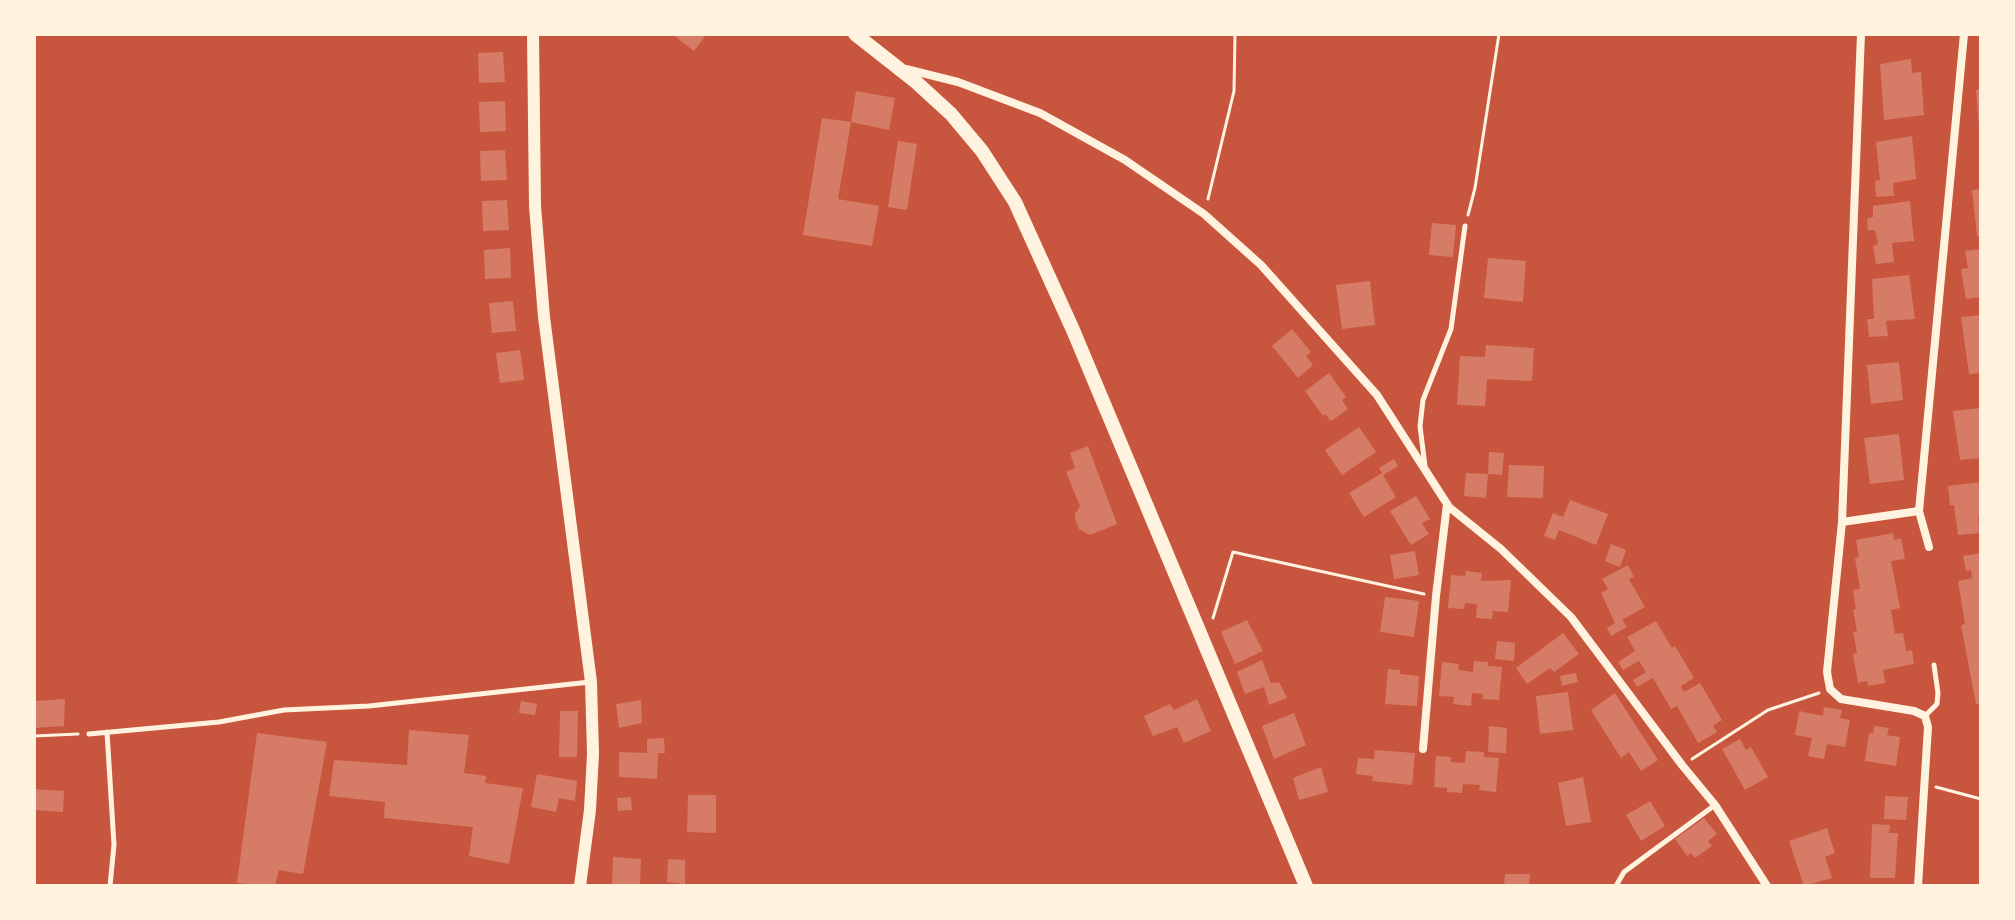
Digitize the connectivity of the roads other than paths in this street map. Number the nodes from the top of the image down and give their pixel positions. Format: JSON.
{"nodes":[{"id":1,"x":533,"y":34,"type":"edge"},
{"id":2,"x":855,"y":34,"type":"edge"},
{"id":3,"x":1861,"y":34,"type":"edge"},
{"id":4,"x":1964,"y":34,"type":"edge"},
{"id":5,"x":895,"y":64,"type":"junction"},
{"id":6,"x":1465,"y":226,"type":"road end"},
{"id":7,"x":1425,"y":473,"type":"junction"},
{"id":8,"x":1447,"y":504,"type":"junction"},
{"id":9,"x":1919,"y":511,"type":"junction"},
{"id":10,"x":1842,"y":522,"type":"junction"},
{"id":11,"x":1929,"y":547,"type":"dead end"},
{"id":12,"x":1934,"y":665,"type":"dead end"},
{"id":13,"x":591,"y":682,"type":"junction"},
{"id":14,"x":1925,"y":716,"type":"junction"},
{"id":15,"x":107,"y":732,"type":"junction"},
{"id":16,"x":89,"y":734,"type":"road end"},
{"id":17,"x":1423,"y":749,"type":"dead end"},
{"id":18,"x":1715,"y":805,"type":"junction"},
{"id":19,"x":110,"y":886,"type":"edge"},
{"id":20,"x":580,"y":886,"type":"edge"},
{"id":21,"x":1306,"y":886,"type":"edge"},
{"id":22,"x":1616,"y":886,"type":"edge"},
{"id":23,"x":1767,"y":886,"type":"edge"},
{"id":24,"x":1918,"y":886,"type":"edge"}],
"edges":[{"from":1,"to":13,"type":"street"},
{"from":2,"to":5,"type":"main road"},
{"from":3,"to":10,"type":"street"},
{"from":4,"to":9,"type":"street"},
{"from":5,"to":7,"type":"street"},
{"from":5,"to":21,"type":"main road"},
{"from":6,"to":7,"type":"lane"},
{"from":7,"to":8,"type":"street"},
{"from":8,"to":17,"type":"street"},
{"from":8,"to":18,"type":"street"},
{"from":9,"to":10,"type":"street"},
{"from":9,"to":11,"type":"street"},
{"from":10,"to":14,"type":"street"},
{"from":12,"to":14,"type":"lane"},
{"from":13,"to":15,"type":"lane"},
{"from":13,"to":20,"type":"street"},
{"from":14,"to":24,"type":"street"},
{"from":15,"to":16,"type":"lane"},
{"from":15,"to":19,"type":"lane"},
{"from":18,"to":22,"type":"lane"},
{"from":18,"to":23,"type":"street"}]}
